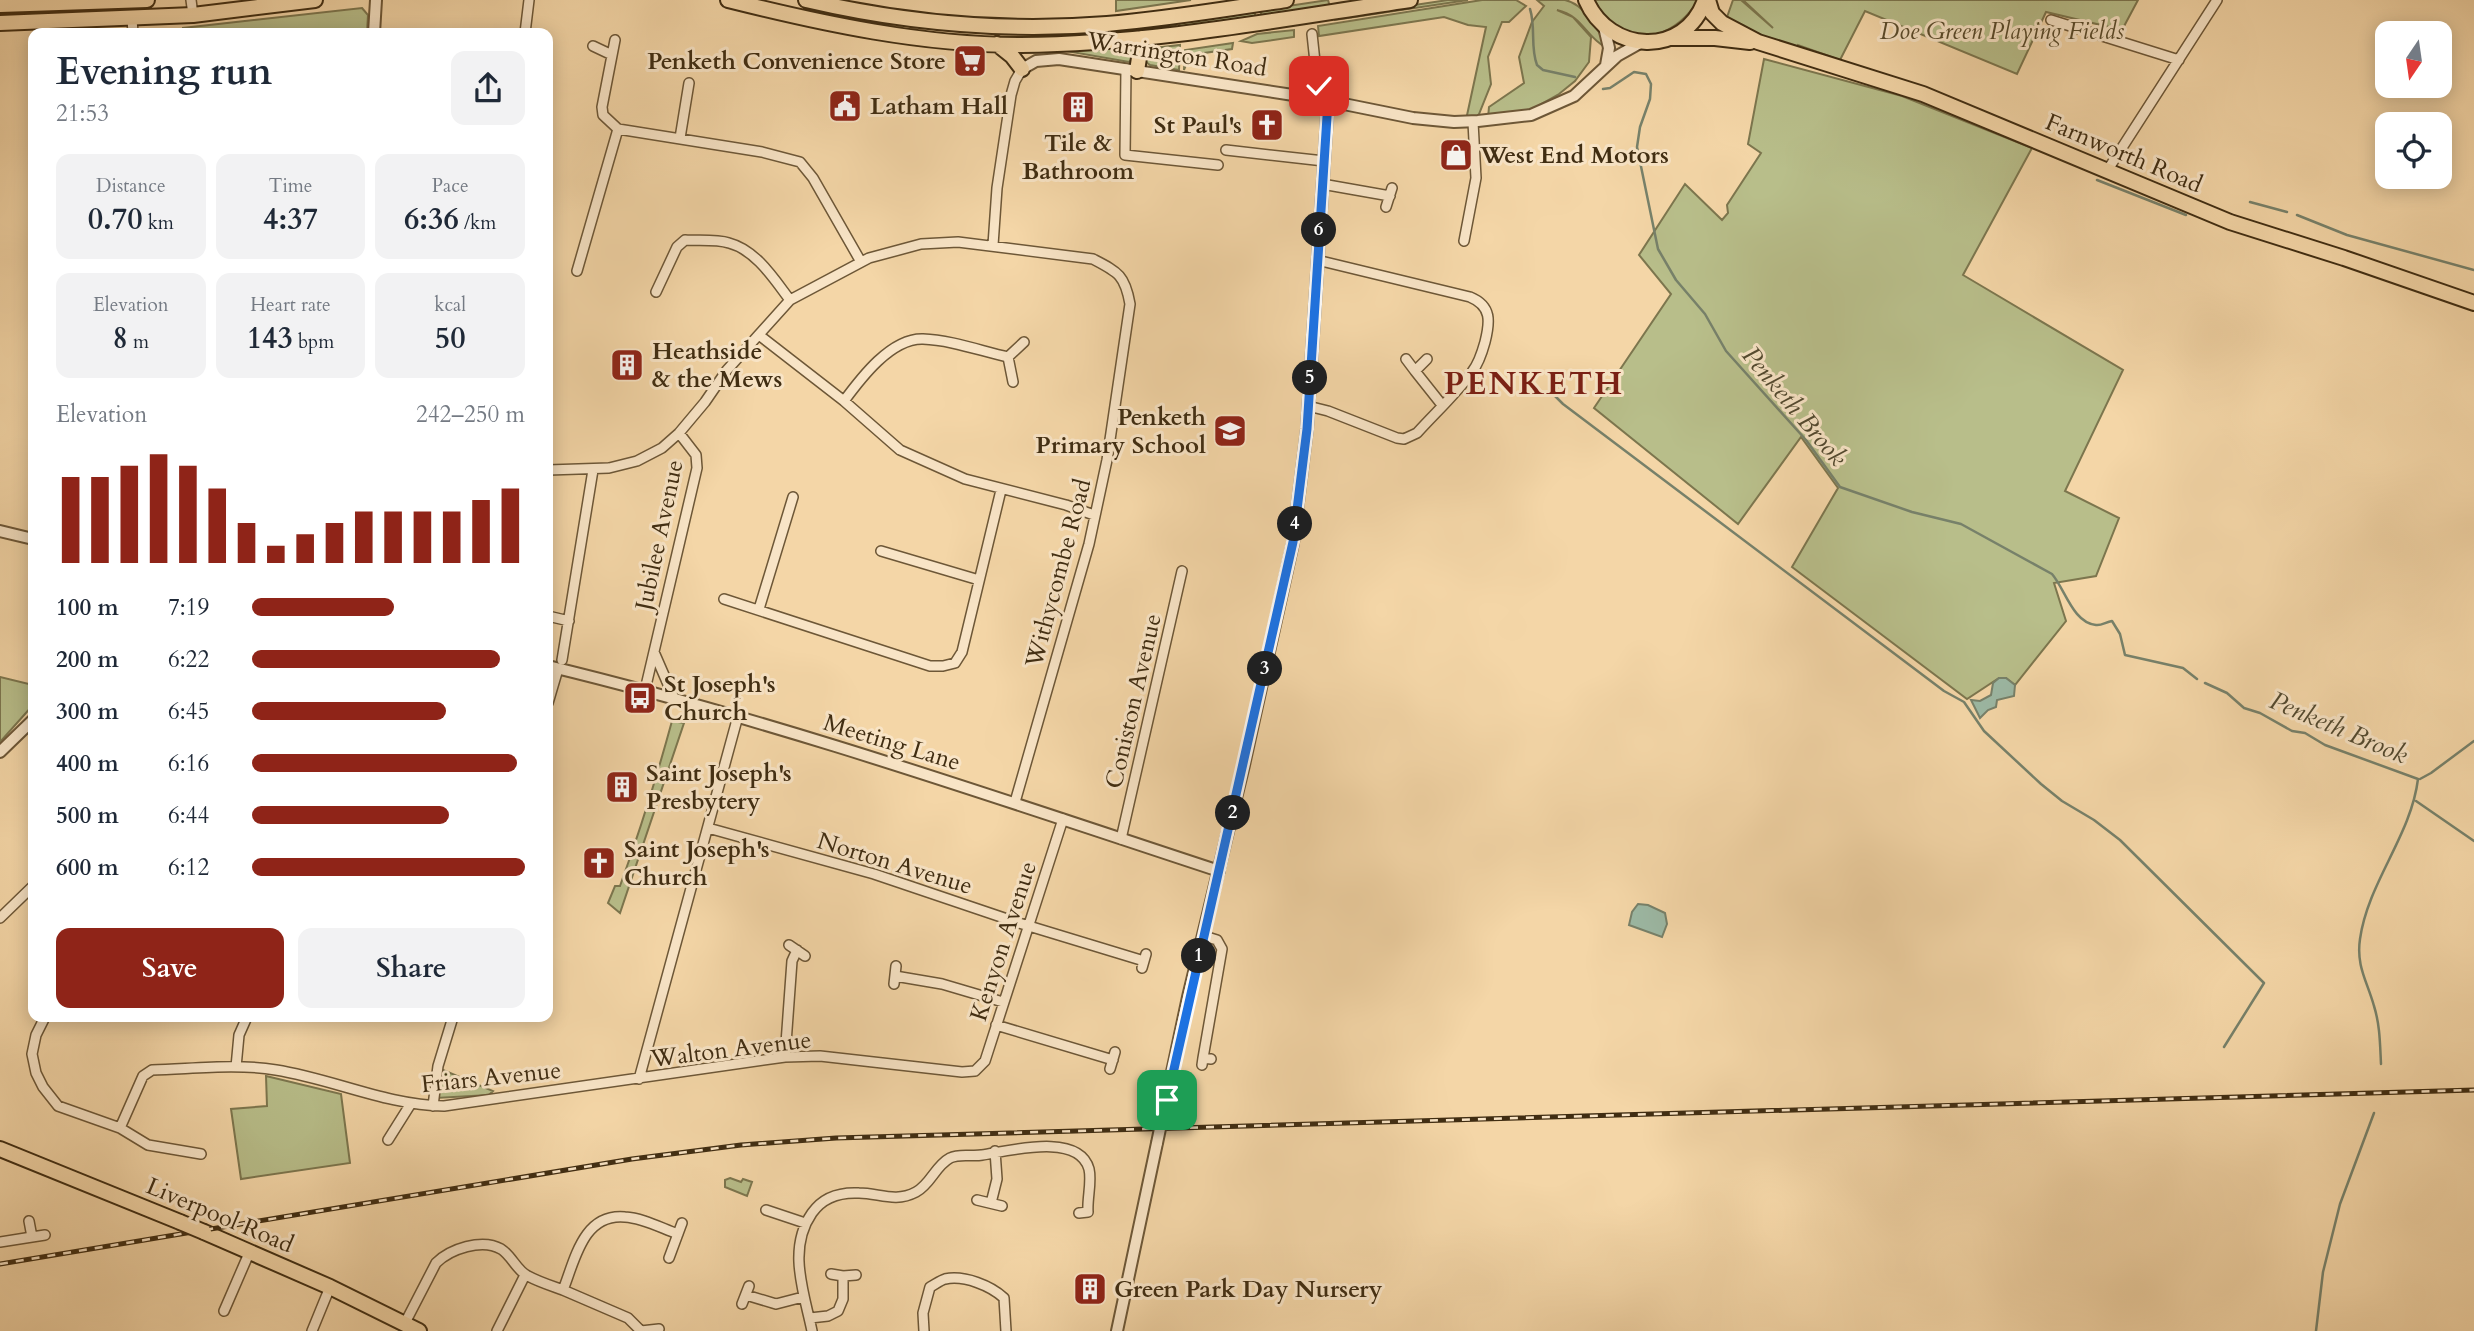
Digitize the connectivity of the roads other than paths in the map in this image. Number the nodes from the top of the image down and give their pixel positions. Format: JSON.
{"nodes":[{"id":1,"x":147,"y":0,"type":"edge"},
{"id":2,"x":315,"y":0,"type":"edge"},
{"id":3,"x":376,"y":0,"type":"edge"},
{"id":4,"x":529,"y":0,"type":"edge"},
{"id":5,"x":728,"y":0,"type":"edge"},
{"id":6,"x":805,"y":0,"type":"edge"},
{"id":7,"x":1286,"y":0,"type":"edge"},
{"id":8,"x":1410,"y":0,"type":"edge"},
{"id":9,"x":1577,"y":0,"type":"edge"},
{"id":10,"x":1707,"y":0,"type":"edge"},
{"id":11,"x":2217,"y":0,"type":"edge"},
{"id":12,"x":828,"y":3,"type":"edge"},
{"id":13,"x":0,"y":5,"type":"edge"},
{"id":14,"x":1589,"y":6,"type":"edge"},
{"id":15,"x":192,"y":8,"type":"edge"},
{"id":16,"x":2051,"y":20,"type":"dead end"},
{"id":17,"x":818,"y":21,"type":"junction"},
{"id":18,"x":0,"y":23,"type":"edge"},
{"id":19,"x":133,"y":26,"type":"edge"},
{"id":20,"x":1604,"y":27,"type":"junction"},
{"id":21,"x":374,"y":28,"type":"edge"},
{"id":22,"x":526,"y":28,"type":"edge"},
{"id":23,"x":1312,"y":34,"type":"dead end"},
{"id":24,"x":1142,"y":38,"type":"junction"},
{"id":25,"x":1667,"y":38,"type":"junction"},
{"id":26,"x":615,"y":40,"type":"dead end"},
{"id":27,"x":1758,"y":42,"type":"junction"},
{"id":28,"x":1642,"y":43,"type":"junction"},
{"id":29,"x":997,"y":44,"type":"junction"},
{"id":30,"x":593,"y":46,"type":"dead end"},
{"id":31,"x":612,"y":55,"type":"junction"},
{"id":32,"x":2179,"y":60,"type":"junction"},
{"id":33,"x":1606,"y":65,"type":"junction"},
{"id":34,"x":1022,"y":69,"type":"junction"},
{"id":35,"x":1131,"y":70,"type":"junction"},
{"id":36,"x":688,"y":83,"type":"dead end"},
{"id":37,"x":1323,"y":100,"type":"junction"},
{"id":38,"x":1473,"y":121,"type":"junction"},
{"id":39,"x":618,"y":129,"type":"junction"},
{"id":40,"x":680,"y":138,"type":"junction"},
{"id":41,"x":1226,"y":150,"type":"dead end"},
{"id":42,"x":1324,"y":161,"type":"junction"},
{"id":43,"x":1218,"y":165,"type":"dead end"},
{"id":44,"x":2107,"y":171,"type":"junction"},
{"id":45,"x":1322,"y":184,"type":"junction"},
{"id":46,"x":1386,"y":207,"type":"dead end"},
{"id":47,"x":1464,"y":241,"type":"dead end"},
{"id":48,"x":993,"y":245,"type":"junction"},
{"id":49,"x":1317,"y":260,"type":"junction"},
{"id":50,"x":861,"y":262,"type":"junction"},
{"id":51,"x":578,"y":271,"type":"dead end"},
{"id":52,"x":656,"y":292,"type":"dead end"},
{"id":53,"x":790,"y":300,"type":"junction"},
{"id":54,"x":2474,"y":303,"type":"edge"},
{"id":55,"x":759,"y":335,"type":"junction"},
{"id":56,"x":1024,"y":342,"type":"dead end"},
{"id":57,"x":1008,"y":357,"type":"junction"},
{"id":58,"x":1406,"y":359,"type":"dead end"},
{"id":59,"x":1427,"y":359,"type":"dead end"},
{"id":60,"x":1415,"y":370,"type":"junction"},
{"id":61,"x":1013,"y":383,"type":"dead end"},
{"id":62,"x":844,"y":401,"type":"junction"},
{"id":63,"x":1442,"y":405,"type":"junction"},
{"id":64,"x":1308,"y":406,"type":"junction"},
{"id":65,"x":679,"y":433,"type":"junction"},
{"id":66,"x":553,"y":470,"type":"edge"},
{"id":67,"x":593,"y":470,"type":"junction"},
{"id":68,"x":1001,"y":490,"type":"junction"},
{"id":69,"x":793,"y":497,"type":"dead end"},
{"id":70,"x":1094,"y":515,"type":"junction"},
{"id":71,"x":0,"y":531,"type":"edge"},
{"id":72,"x":28,"y":538,"type":"edge"},
{"id":73,"x":881,"y":551,"type":"dead end"},
{"id":74,"x":1182,"y":571,"type":"dead end"},
{"id":75,"x":979,"y":580,"type":"junction"},
{"id":76,"x":724,"y":598,"type":"dead end"},
{"id":77,"x":758,"y":609,"type":"junction"},
{"id":78,"x":553,"y":617,"type":"edge"},
{"id":79,"x":569,"y":621,"type":"junction"},
{"id":80,"x":653,"y":650,"type":"junction"},
{"id":81,"x":556,"y":665,"type":"edge"},
{"id":82,"x":645,"y":690,"type":"junction"},
{"id":83,"x":674,"y":698,"type":"junction"},
{"id":84,"x":738,"y":716,"type":"junction"},
{"id":85,"x":28,"y":725,"type":"edge"},
{"id":86,"x":0,"y":752,"type":"edge"},
{"id":87,"x":1015,"y":802,"type":"junction"},
{"id":88,"x":1063,"y":819,"type":"junction"},
{"id":89,"x":708,"y":828,"type":"junction"},
{"id":90,"x":1121,"y":839,"type":"junction"},
{"id":91,"x":1219,"y":871,"type":"junction"},
{"id":92,"x":28,"y":891,"type":"edge"},
{"id":93,"x":0,"y":918,"type":"edge"},
{"id":94,"x":1029,"y":925,"type":"junction"},
{"id":95,"x":1204,"y":936,"type":"junction"},
{"id":96,"x":797,"y":950,"type":"dead end"},
{"id":97,"x":1144,"y":961,"type":"dead end"},
{"id":98,"x":895,"y":975,"type":"dead end"},
{"id":99,"x":1003,"y":1002,"type":"junction"},
{"id":100,"x":43,"y":1022,"type":"edge"},
{"id":101,"x":245,"y":1022,"type":"edge"},
{"id":102,"x":451,"y":1022,"type":"edge"},
{"id":103,"x":996,"y":1025,"type":"junction"},
{"id":104,"x":785,"y":1057,"type":"junction"},
{"id":105,"x":1113,"y":1060,"type":"dead end"},
{"id":106,"x":1206,"y":1061,"type":"dead end"},
{"id":107,"x":236,"y":1067,"type":"junction"},
{"id":108,"x":975,"y":1071,"type":"joint"},
{"id":109,"x":639,"y":1079,"type":"junction"},
{"id":110,"x":576,"y":1088,"type":"joint"},
{"id":111,"x":410,"y":1105,"type":"junction"},
{"id":112,"x":433,"y":1106,"type":"junction"},
{"id":113,"x":120,"y":1128,"type":"junction"},
{"id":114,"x":388,"y":1139,"type":"dead end"},
{"id":115,"x":0,"y":1149,"type":"edge"},
{"id":116,"x":995,"y":1151,"type":"junction"},
{"id":117,"x":201,"y":1154,"type":"dead end"},
{"id":118,"x":977,"y":1200,"type":"dead end"},
{"id":119,"x":991,"y":1203,"type":"junction"},
{"id":120,"x":1002,"y":1206,"type":"dead end"},
{"id":121,"x":766,"y":1210,"type":"dead end"},
{"id":122,"x":1079,"y":1213,"type":"dead end"},
{"id":123,"x":29,"y":1221,"type":"dead end"},
{"id":124,"x":682,"y":1223,"type":"dead end"},
{"id":125,"x":805,"y":1223,"type":"junction"},
{"id":126,"x":678,"y":1234,"type":"junction"},
{"id":127,"x":45,"y":1235,"type":"dead end"},
{"id":128,"x":32,"y":1237,"type":"junction"},
{"id":129,"x":0,"y":1242,"type":"edge"},
{"id":130,"x":250,"y":1251,"type":"junction"},
{"id":131,"x":669,"y":1258,"type":"dead end"},
{"id":132,"x":831,"y":1274,"type":"dead end"},
{"id":133,"x":525,"y":1275,"type":"junction"},
{"id":134,"x":856,"y":1275,"type":"dead end"},
{"id":135,"x":843,"y":1276,"type":"junction"},
{"id":136,"x":330,"y":1287,"type":"junction"},
{"id":137,"x":564,"y":1290,"type":"junction"},
{"id":138,"x":746,"y":1295,"type":"dead end"},
{"id":139,"x":803,"y":1297,"type":"junction"},
{"id":140,"x":224,"y":1311,"type":"dead end"},
{"id":141,"x":810,"y":1318,"type":"junction"},
{"id":142,"x":405,"y":1323,"type":"junction"},
{"id":143,"x":659,"y":1329,"type":"dead end"},
{"id":144,"x":312,"y":1331,"type":"edge"},
{"id":145,"x":419,"y":1331,"type":"edge"},
{"id":146,"x":497,"y":1331,"type":"edge"},
{"id":147,"x":641,"y":1331,"type":"edge"},
{"id":148,"x":812,"y":1331,"type":"edge"},
{"id":149,"x":924,"y":1331,"type":"edge"},
{"id":150,"x":1006,"y":1331,"type":"edge"},
{"id":151,"x":1117,"y":1331,"type":"edge"}],
"edges":[{"from":1,"to":13,"type":"main road"},
{"from":2,"to":15,"type":"main road"},
{"from":3,"to":21,"type":"street"},
{"from":4,"to":22,"type":"street"},
{"from":5,"to":17,"type":"main road"},
{"from":6,"to":12,"type":"main road"},
{"from":6,"to":17,"type":"street"},
{"from":7,"to":12,"type":"main road"},
{"from":8,"to":24,"type":"main road"},
{"from":9,"to":14,"type":"main road"},
{"from":10,"to":25,"type":"main road"},
{"from":10,"to":27,"type":"main road","name":"Farnworth Road"},
{"from":11,"to":32,"type":"street"},
{"from":14,"to":20,"type":"main road"},
{"from":15,"to":19,"type":"main road"},
{"from":16,"to":32,"type":"street"},
{"from":17,"to":29,"type":"main road"},
{"from":18,"to":19,"type":"main road"},
{"from":20,"to":28,"type":"main road"},
{"from":20,"to":33,"type":"street"},
{"from":23,"to":37,"type":"street"},
{"from":24,"to":29,"type":"main road"},
{"from":24,"to":35,"type":"main road"},
{"from":25,"to":27,"type":"main road","name":"Farnworth Road"},
{"from":25,"to":28,"type":"main road"},
{"from":26,"to":31,"type":"street"},
{"from":27,"to":44,"type":"main road","name":"Farnworth Road"},
{"from":28,"to":33,"type":"street"},
{"from":29,"to":34,"type":"main road"},
{"from":30,"to":31,"type":"street"},
{"from":31,"to":39,"type":"street"},
{"from":32,"to":44,"type":"street"},
{"from":33,"to":38,"type":"street"},
{"from":34,"to":35,"type":"street","name":"Warrington Road"},
{"from":34,"to":48,"type":"street"},
{"from":35,"to":37,"type":"street","name":"Warrington Road"},
{"from":35,"to":43,"type":"street"},
{"from":36,"to":40,"type":"street"},
{"from":37,"to":38,"type":"street"},
{"from":37,"to":42,"type":"street"},
{"from":38,"to":47,"type":"street"},
{"from":39,"to":40,"type":"street"},
{"from":39,"to":51,"type":"street"},
{"from":40,"to":50,"type":"street"},
{"from":41,"to":42,"type":"street"},
{"from":42,"to":45,"type":"street"},
{"from":44,"to":54,"type":"main road","name":"Farnworth Road"},
{"from":45,"to":46,"type":"street"},
{"from":45,"to":49,"type":"street"},
{"from":48,"to":50,"type":"street","name":"Withycombe Road"},
{"from":48,"to":70,"type":"street","name":"Withycombe Road"},
{"from":49,"to":63,"type":"street"},
{"from":49,"to":64,"type":"street"},
{"from":50,"to":53,"type":"street","name":"Withycombe Road"},
{"from":52,"to":53,"type":"street"},
{"from":53,"to":55,"type":"street"},
{"from":55,"to":62,"type":"street"},
{"from":55,"to":65,"type":"street"},
{"from":56,"to":57,"type":"street"},
{"from":57,"to":61,"type":"street"},
{"from":57,"to":62,"type":"street"},
{"from":58,"to":60,"type":"street"},
{"from":59,"to":60,"type":"street"},
{"from":60,"to":63,"type":"street"},
{"from":62,"to":68,"type":"street"},
{"from":63,"to":64,"type":"street"},
{"from":64,"to":91,"type":"street"},
{"from":65,"to":67,"type":"street"},
{"from":65,"to":80,"type":"street","name":"Jubilee Avenue"},
{"from":66,"to":67,"type":"street"},
{"from":67,"to":79,"type":"street"},
{"from":68,"to":70,"type":"street"},
{"from":68,"to":75,"type":"street"},
{"from":69,"to":77,"type":"street"},
{"from":70,"to":87,"type":"street","name":"Withycombe Road"},
{"from":71,"to":72,"type":"street"},
{"from":73,"to":75,"type":"street"},
{"from":74,"to":90,"type":"street","name":"Coniston Avenue"},
{"from":75,"to":77,"type":"street"},
{"from":76,"to":77,"type":"street"},
{"from":78,"to":79,"type":"street"},
{"from":79,"to":81,"type":"street"},
{"from":80,"to":82,"type":"street","name":"Jubilee Avenue"},
{"from":80,"to":83,"type":"street"},
{"from":81,"to":82,"type":"street","name":"Meeting Lane"},
{"from":82,"to":83,"type":"street","name":"Meeting Lane"},
{"from":83,"to":84,"type":"street","name":"Meeting Lane"},
{"from":84,"to":87,"type":"street","name":"Meeting Lane"},
{"from":84,"to":89,"type":"street"},
{"from":85,"to":86,"type":"street"},
{"from":87,"to":88,"type":"street","name":"Meeting Lane"},
{"from":88,"to":90,"type":"street","name":"Meeting Lane"},
{"from":88,"to":94,"type":"street","name":"Kenyon Avenue"},
{"from":89,"to":94,"type":"street","name":"Norton Avenue"},
{"from":89,"to":109,"type":"street"},
{"from":90,"to":91,"type":"street","name":"Meeting Lane"},
{"from":91,"to":95,"type":"street"},
{"from":92,"to":93,"type":"street"},
{"from":94,"to":97,"type":"street","name":"Norton Avenue"},
{"from":94,"to":99,"type":"street","name":"Kenyon Avenue"},
{"from":95,"to":106,"type":"street"},
{"from":95,"to":151,"type":"street","bridge":true},
{"from":96,"to":104,"type":"street"},
{"from":98,"to":99,"type":"street"},
{"from":99,"to":103,"type":"street","name":"Kenyon Avenue"},
{"from":100,"to":113,"type":"street"},
{"from":101,"to":107,"type":"street"},
{"from":102,"to":112,"type":"street"},
{"from":103,"to":105,"type":"street"},
{"from":103,"to":108,"type":"street","name":"Kenyon Avenue"},
{"from":104,"to":108,"type":"street","name":"Walton Avenue"},
{"from":104,"to":109,"type":"street","name":"Walton Avenue"},
{"from":107,"to":111,"type":"street","name":"Friars Avenue"},
{"from":107,"to":113,"type":"street","name":"Friars Avenue"},
{"from":109,"to":110,"type":"street","name":"Walton Avenue"},
{"from":110,"to":112,"type":"street","name":"Friars Avenue"},
{"from":111,"to":112,"type":"street","name":"Friars Avenue"},
{"from":111,"to":114,"type":"street","name":"Friars Avenue"},
{"from":113,"to":117,"type":"street"},
{"from":115,"to":130,"type":"main road","name":"Liverpool Road","bridge":true},
{"from":116,"to":119,"type":"street"},
{"from":116,"to":122,"type":"street"},
{"from":116,"to":125,"type":"street"},
{"from":118,"to":119,"type":"street"},
{"from":119,"to":120,"type":"street"},
{"from":121,"to":125,"type":"street"},
{"from":123,"to":128,"type":"street"},
{"from":124,"to":126,"type":"street"},
{"from":125,"to":139,"type":"street"},
{"from":126,"to":131,"type":"street"},
{"from":126,"to":137,"type":"street"},
{"from":127,"to":128,"type":"street"},
{"from":128,"to":129,"type":"street"},
{"from":130,"to":136,"type":"main road","name":"Liverpool Road"},
{"from":130,"to":140,"type":"street"},
{"from":132,"to":135,"type":"street"},
{"from":133,"to":137,"type":"street"},
{"from":133,"to":142,"type":"street"},
{"from":133,"to":146,"type":"street"},
{"from":134,"to":135,"type":"street"},
{"from":135,"to":141,"type":"street"},
{"from":136,"to":142,"type":"main road","name":"Liverpool Road"},
{"from":136,"to":144,"type":"street"},
{"from":137,"to":147,"type":"street"},
{"from":138,"to":139,"type":"street"},
{"from":139,"to":141,"type":"street"},
{"from":141,"to":148,"type":"street"},
{"from":142,"to":145,"type":"main road","name":"Liverpool Road"},
{"from":143,"to":147,"type":"street"},
{"from":149,"to":150,"type":"street"}]}
